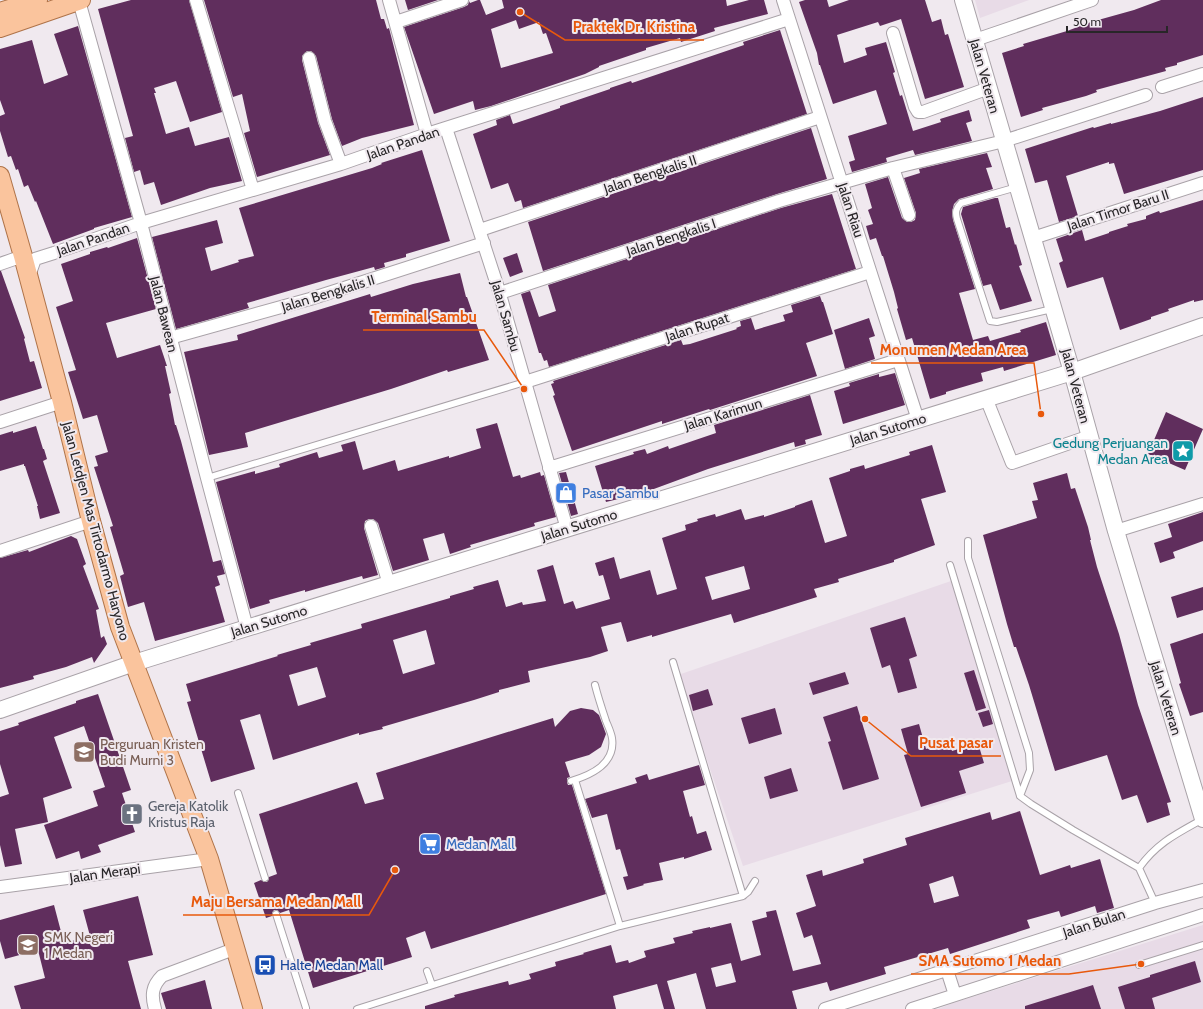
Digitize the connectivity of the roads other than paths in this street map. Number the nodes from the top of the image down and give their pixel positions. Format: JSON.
{"nodes":[{"id":1,"x":38,"y":0,"type":"edge"},
{"id":2,"x":196,"y":0,"type":"edge"},
{"id":3,"x":389,"y":0,"type":"edge"},
{"id":4,"x":462,"y":0,"type":"edge"},
{"id":5,"x":783,"y":0,"type":"edge"},
{"id":6,"x":963,"y":0,"type":"edge"},
{"id":7,"x":1092,"y":0,"type":"edge"},
{"id":8,"x":74,"y":1,"type":"edge"},
{"id":9,"x":0,"y":12,"type":"edge"},
{"id":10,"x":789,"y":19,"type":"junction"},
{"id":11,"x":396,"y":22,"type":"junction"},
{"id":12,"x":0,"y":28,"type":"edge"},
{"id":13,"x":893,"y":33,"type":"dead end"},
{"id":14,"x":975,"y":40,"type":"junction"},
{"id":15,"x":309,"y":58,"type":"dead end"},
{"id":16,"x":1203,"y":74,"type":"edge"},
{"id":17,"x":1162,"y":87,"type":"dead end"},
{"id":18,"x":989,"y":88,"type":"junction"},
{"id":19,"x":1146,"y":95,"type":"dead end"},
{"id":20,"x":820,"y":117,"type":"junction"},
{"id":21,"x":446,"y":128,"type":"junction"},
{"id":22,"x":427,"y":134,"type":"junction"},
{"id":23,"x":1004,"y":141,"type":"junction"},
{"id":24,"x":341,"y":164,"type":"junction"},
{"id":25,"x":893,"y":168,"type":"junction"},
{"id":26,"x":0,"y":176,"type":"edge"},
{"id":27,"x":842,"y":183,"type":"junction"},
{"id":28,"x":1203,"y":183,"type":"edge"},
{"id":29,"x":1017,"y":186,"type":"junction"},
{"id":30,"x":253,"y":190,"type":"junction"},
{"id":31,"x":909,"y":215,"type":"dead end"},
{"id":32,"x":141,"y":223,"type":"junction"},
{"id":33,"x":480,"y":230,"type":"junction"},
{"id":34,"x":1032,"y":238,"type":"junction"},
{"id":35,"x":484,"y":243,"type":"junction"},
{"id":36,"x":23,"y":256,"type":"junction"},
{"id":37,"x":0,"y":264,"type":"edge"},
{"id":38,"x":870,"y":272,"type":"junction"},
{"id":39,"x":28,"y":277,"type":"junction"},
{"id":40,"x":500,"y":293,"type":"junction"},
{"id":41,"x":1053,"y":308,"type":"junction"},
{"id":42,"x":1203,"y":326,"type":"edge"},
{"id":43,"x":170,"y":338,"type":"junction"},
{"id":44,"x":898,"y":360,"type":"junction"},
{"id":45,"x":1072,"y":372,"type":"junction"},
{"id":46,"x":525,"y":382,"type":"junction"},
{"id":47,"x":986,"y":398,"type":"junction"},
{"id":48,"x":62,"y":402,"type":"junction"},
{"id":49,"x":918,"y":420,"type":"junction"},
{"id":50,"x":0,"y":422,"type":"edge"},
{"id":51,"x":1090,"y":436,"type":"junction"},
{"id":52,"x":549,"y":468,"type":"junction"},
{"id":53,"x":207,"y":478,"type":"junction"},
{"id":54,"x":1203,"y":504,"type":"edge"},
{"id":55,"x":90,"y":521,"type":"junction"},
{"id":56,"x":371,"y":526,"type":"dead end"},
{"id":57,"x":567,"y":529,"type":"junction"},
{"id":58,"x":1116,"y":531,"type":"junction"},
{"id":59,"x":968,"y":541,"type":"dead end"},
{"id":60,"x":0,"y":551,"type":"edge"},
{"id":61,"x":950,"y":565,"type":"dead end"},
{"id":62,"x":389,"y":584,"type":"junction"},
{"id":63,"x":247,"y":628,"type":"junction"},
{"id":64,"x":672,"y":662,"type":"dead end"},
{"id":65,"x":134,"y":663,"type":"junction"},
{"id":66,"x":595,"y":685,"type":"dead end"},
{"id":67,"x":0,"y":710,"type":"edge"},
{"id":68,"x":238,"y":793,"type":"dead end"},
{"id":69,"x":1020,"y":796,"type":"junction"},
{"id":70,"x":1203,"y":819,"type":"edge"},
{"id":71,"x":209,"y":859,"type":"junction"},
{"id":72,"x":1139,"y":868,"type":"junction"},
{"id":73,"x":265,"y":878,"type":"dead end"},
{"id":74,"x":755,"y":881,"type":"dead end"},
{"id":75,"x":0,"y":887,"type":"edge"},
{"id":76,"x":1203,"y":890,"type":"edge"},
{"id":77,"x":743,"y":896,"type":"junction"},
{"id":78,"x":1155,"y":904,"type":"junction"},
{"id":79,"x":276,"y":914,"type":"dead end"},
{"id":80,"x":1203,"y":915,"type":"edge"},
{"id":81,"x":620,"y":926,"type":"junction"},
{"id":82,"x":1203,"y":945,"type":"edge"},
{"id":83,"x":234,"y":949,"type":"junction"},
{"id":84,"x":1139,"y":965,"type":"dead end"},
{"id":85,"x":947,"y":970,"type":"junction"},
{"id":86,"x":427,"y":971,"type":"dead end"},
{"id":87,"x":432,"y":985,"type":"junction"},
{"id":88,"x":955,"y":995,"type":"junction"},
{"id":89,"x":306,"y":1008,"type":"dead end"},
{"id":90,"x":155,"y":1009,"type":"edge"},
{"id":91,"x":253,"y":1009,"type":"edge"},
{"id":92,"x":357,"y":1009,"type":"edge"},
{"id":93,"x":825,"y":1009,"type":"edge"},
{"id":94,"x":912,"y":1009,"type":"edge"}],
"edges":[{"from":1,"to":9,"type":"main road"},
{"from":2,"to":30,"type":"street"},
{"from":3,"to":11,"type":"street"},
{"from":4,"to":11,"type":"street"},
{"from":5,"to":10,"type":"street","name":"Jalan Riau"},
{"from":6,"to":14,"type":"main road","name":"Jalan Veteran"},
{"from":7,"to":14,"type":"street"},
{"from":8,"to":12,"type":"main road"},
{"from":8,"to":32,"type":"street","name":"Jalan Bawean"},
{"from":10,"to":20,"type":"street","name":"Jalan Riau"},
{"from":10,"to":21,"type":"street","name":"Jalan Pandan"},
{"from":11,"to":22,"type":"street"},
{"from":13,"to":18,"type":"street"},
{"from":14,"to":18,"type":"main road","name":"Jalan Veteran"},
{"from":15,"to":24,"type":"street"},
{"from":16,"to":17,"type":"street"},
{"from":18,"to":23,"type":"main road","name":"Jalan Veteran"},
{"from":19,"to":23,"type":"street","name":"Jalan Bengkalis I"},
{"from":20,"to":27,"type":"street","name":"Jalan Riau"},
{"from":20,"to":33,"type":"street","name":"Jalan Bengkalis II"},
{"from":21,"to":22,"type":"street","name":"Jalan Pandan"},
{"from":21,"to":33,"type":"street","name":"Jalan Sambu"},
{"from":22,"to":24,"type":"street","name":"Jalan Pandan"},
{"from":23,"to":25,"type":"street","name":"Jalan Bengkalis I"},
{"from":23,"to":29,"type":"main road","name":"Jalan Veteran"},
{"from":24,"to":30,"type":"street","name":"Jalan Pandan"},
{"from":25,"to":27,"type":"street","name":"Jalan Bengkalis I"},
{"from":25,"to":31,"type":"street"},
{"from":26,"to":36,"type":"main road","name":"Jalan Letdjen Mas Tirtodarmo Haryono"},
{"from":27,"to":38,"type":"street","name":"Jalan Riau"},
{"from":27,"to":40,"type":"street","name":"Jalan Bengkalis I"},
{"from":28,"to":34,"type":"street","name":"Jalan Timor Baru II"},
{"from":29,"to":34,"type":"main road","name":"Jalan Veteran"},
{"from":29,"to":41,"type":"lane"},
{"from":30,"to":32,"type":"street","name":"Jalan Pandan"},
{"from":32,"to":39,"type":"street","name":"Jalan Pandan"},
{"from":32,"to":43,"type":"street","name":"Jalan Bawean"},
{"from":33,"to":35,"type":"street","name":"Jalan Sambu"},
{"from":34,"to":41,"type":"main road","name":"Jalan Veteran"},
{"from":35,"to":40,"type":"street","name":"Jalan Sambu"},
{"from":35,"to":43,"type":"street","name":"Jalan Bengkalis II"},
{"from":36,"to":37,"type":"street"},
{"from":36,"to":39,"type":"main road","name":"Jalan Letdjen Mas Tirtodarmo Haryono"},
{"from":38,"to":44,"type":"street","name":"Jalan Riau"},
{"from":38,"to":46,"type":"street","name":"Jalan Rupat"},
{"from":39,"to":48,"type":"main road","name":"Jalan Letdjen Mas Tirtodarmo Haryono"},
{"from":40,"to":46,"type":"street","name":"Jalan Sambu"},
{"from":41,"to":45,"type":"main road","name":"Jalan Veteran"},
{"from":42,"to":45,"type":"main road","name":"Jalan Sutomo"},
{"from":43,"to":53,"type":"street","name":"Jalan Bawean"},
{"from":44,"to":49,"type":"street","name":"Jalan Riau"},
{"from":44,"to":52,"type":"street","name":"Jalan Karimun"},
{"from":45,"to":47,"type":"main road","name":"Jalan Sutomo"},
{"from":45,"to":51,"type":"main road","name":"Jalan Veteran"},
{"from":46,"to":52,"type":"street","name":"Jalan Sambu"},
{"from":46,"to":53,"type":"lane"},
{"from":47,"to":49,"type":"main road","name":"Jalan Sutomo"},
{"from":47,"to":51,"type":"street"},
{"from":48,"to":50,"type":"street"},
{"from":48,"to":55,"type":"main road","name":"Jalan Letdjen Mas Tirtodarmo Haryono"},
{"from":49,"to":57,"type":"main road","name":"Jalan Sutomo"},
{"from":51,"to":58,"type":"main road","name":"Jalan Veteran"},
{"from":52,"to":57,"type":"street","name":"Jalan Sambu"},
{"from":53,"to":63,"type":"street","name":"Jalan Bawean"},
{"from":54,"to":58,"type":"street"},
{"from":55,"to":60,"type":"street"},
{"from":55,"to":65,"type":"main road","name":"Jalan Letdjen Mas Tirtodarmo Haryono"},
{"from":56,"to":62,"type":"street"},
{"from":57,"to":62,"type":"main road","name":"Jalan Sutomo"},
{"from":58,"to":70,"type":"main road","name":"Jalan Veteran"},
{"from":59,"to":69,"type":"lane"},
{"from":61,"to":69,"type":"lane"},
{"from":62,"to":63,"type":"main road","name":"Jalan Sutomo"},
{"from":63,"to":65,"type":"main road","name":"Jalan Sutomo"},
{"from":64,"to":77,"type":"lane"},
{"from":65,"to":67,"type":"main road","name":"Jalan Sutomo"},
{"from":65,"to":71,"type":"main road","name":"Jalan Letdjen Mas Tirtodarmo Haryono"},
{"from":66,"to":81,"type":"lane"},
{"from":68,"to":73,"type":"lane"},
{"from":69,"to":72,"type":"lane"},
{"from":70,"to":72,"type":"lane"},
{"from":71,"to":75,"type":"street","name":"Jalan Merapi"},
{"from":71,"to":83,"type":"main road","name":"Jalan Letdjen Mas Tirtodarmo Haryono"},
{"from":72,"to":78,"type":"lane"},
{"from":74,"to":77,"type":"lane"},
{"from":76,"to":78,"type":"street","name":"Jalan Bulan"},
{"from":77,"to":81,"type":"lane"},
{"from":78,"to":85,"type":"street","name":"Jalan Bulan"},
{"from":79,"to":89,"type":"lane"},
{"from":80,"to":88,"type":"street","name":"Jalan Bulan"},
{"from":81,"to":87,"type":"lane"},
{"from":82,"to":84,"type":"lane"},
{"from":83,"to":90,"type":"street"},
{"from":83,"to":91,"type":"main road","name":"Jalan Letdjen Mas Tirtodarmo Haryono"},
{"from":85,"to":88,"type":"street"},
{"from":85,"to":93,"type":"street","name":"Jalan Bulan"},
{"from":86,"to":87,"type":"lane"},
{"from":87,"to":92,"type":"lane"},
{"from":88,"to":94,"type":"street","name":"Jalan Bulan"}]}
